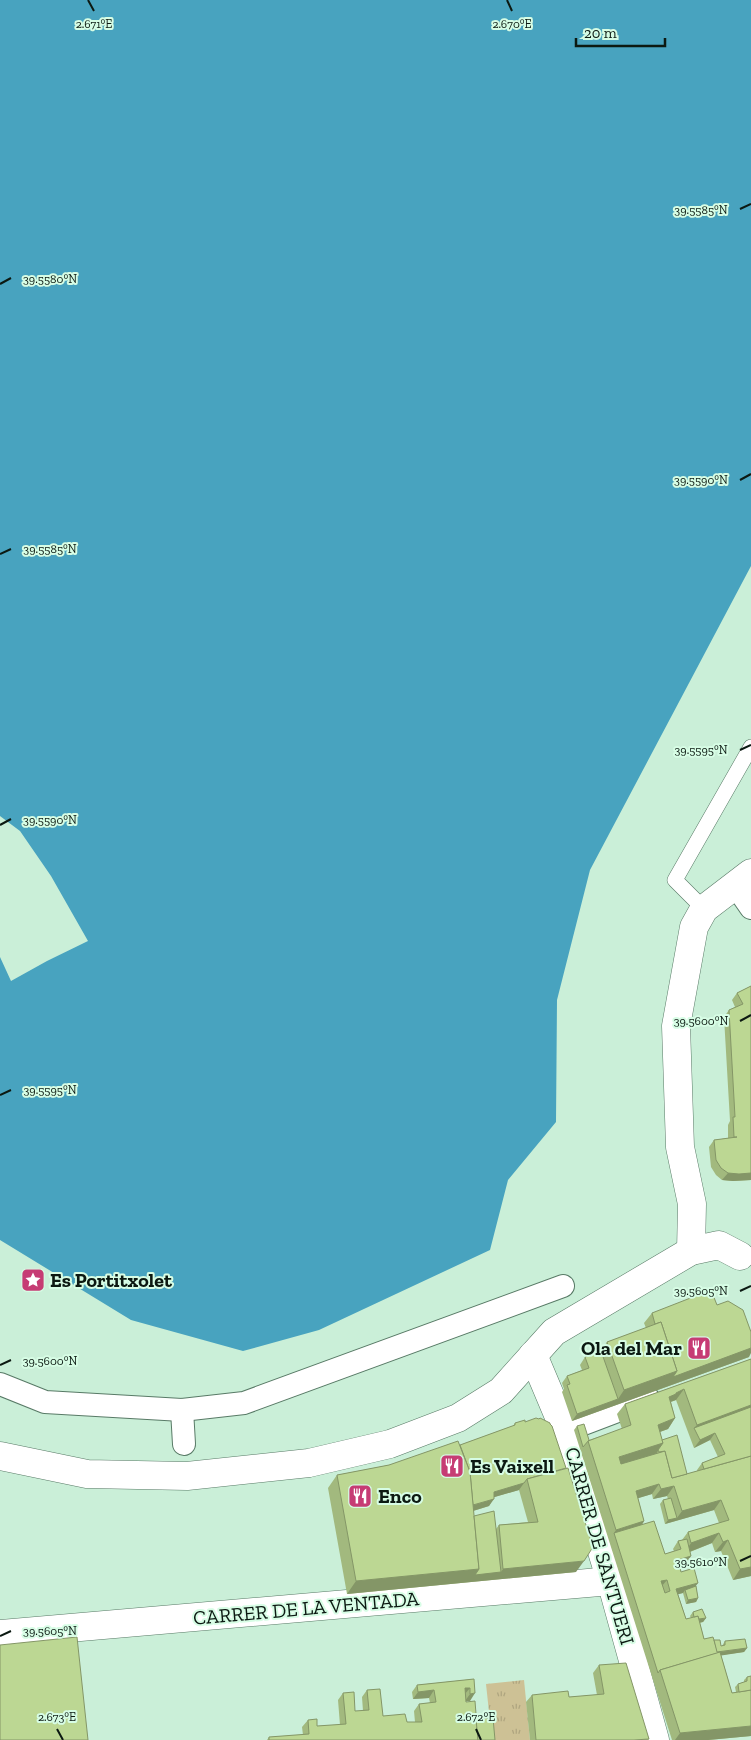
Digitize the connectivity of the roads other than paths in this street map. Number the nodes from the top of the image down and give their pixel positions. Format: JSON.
{"nodes":[{"id":1,"x":751,"y":747,"type":"edge"},
{"id":2,"x":743,"y":879,"type":"edge"},
{"id":3,"x":751,"y":908,"type":"edge"},
{"id":4,"x":704,"y":909,"type":"junction"},
{"id":5,"x":691,"y":1242,"type":"junction"},
{"id":6,"x":747,"y":1259,"type":"edge"},
{"id":7,"x":563,"y":1286,"type":"dead end"},
{"id":8,"x":533,"y":1355,"type":"junction"},
{"id":9,"x":0,"y":1384,"type":"edge"},
{"id":10,"x":668,"y":1393,"type":"edge"},
{"id":11,"x":182,"y":1410,"type":"junction"},
{"id":12,"x":566,"y":1431,"type":"junction"},
{"id":13,"x":184,"y":1444,"type":"dead end"},
{"id":14,"x":0,"y":1456,"type":"edge"},
{"id":15,"x":611,"y":1581,"type":"junction"},
{"id":16,"x":0,"y":1634,"type":"edge"},
{"id":17,"x":655,"y":1740,"type":"edge"}],
"edges":[{"from":1,"to":4,"type":"lane"},
{"from":2,"to":3,"type":"street"},
{"from":2,"to":4,"type":"street"},
{"from":4,"to":5,"type":"street"},
{"from":5,"to":6,"type":"street"},
{"from":5,"to":8,"type":"street"},
{"from":7,"to":11,"type":"street"},
{"from":8,"to":12,"type":"street","name":"CARRER DE SANTUERI"},
{"from":8,"to":14,"type":"street"},
{"from":9,"to":11,"type":"street"},
{"from":10,"to":12,"type":"street"},
{"from":11,"to":13,"type":"street"},
{"from":12,"to":15,"type":"street","name":"CARRER DE SANTUERI"},
{"from":15,"to":16,"type":"street","name":"CARRER DE LA VENTADA"},
{"from":15,"to":17,"type":"street","name":"CARRER DE SANTUERI"}]}
